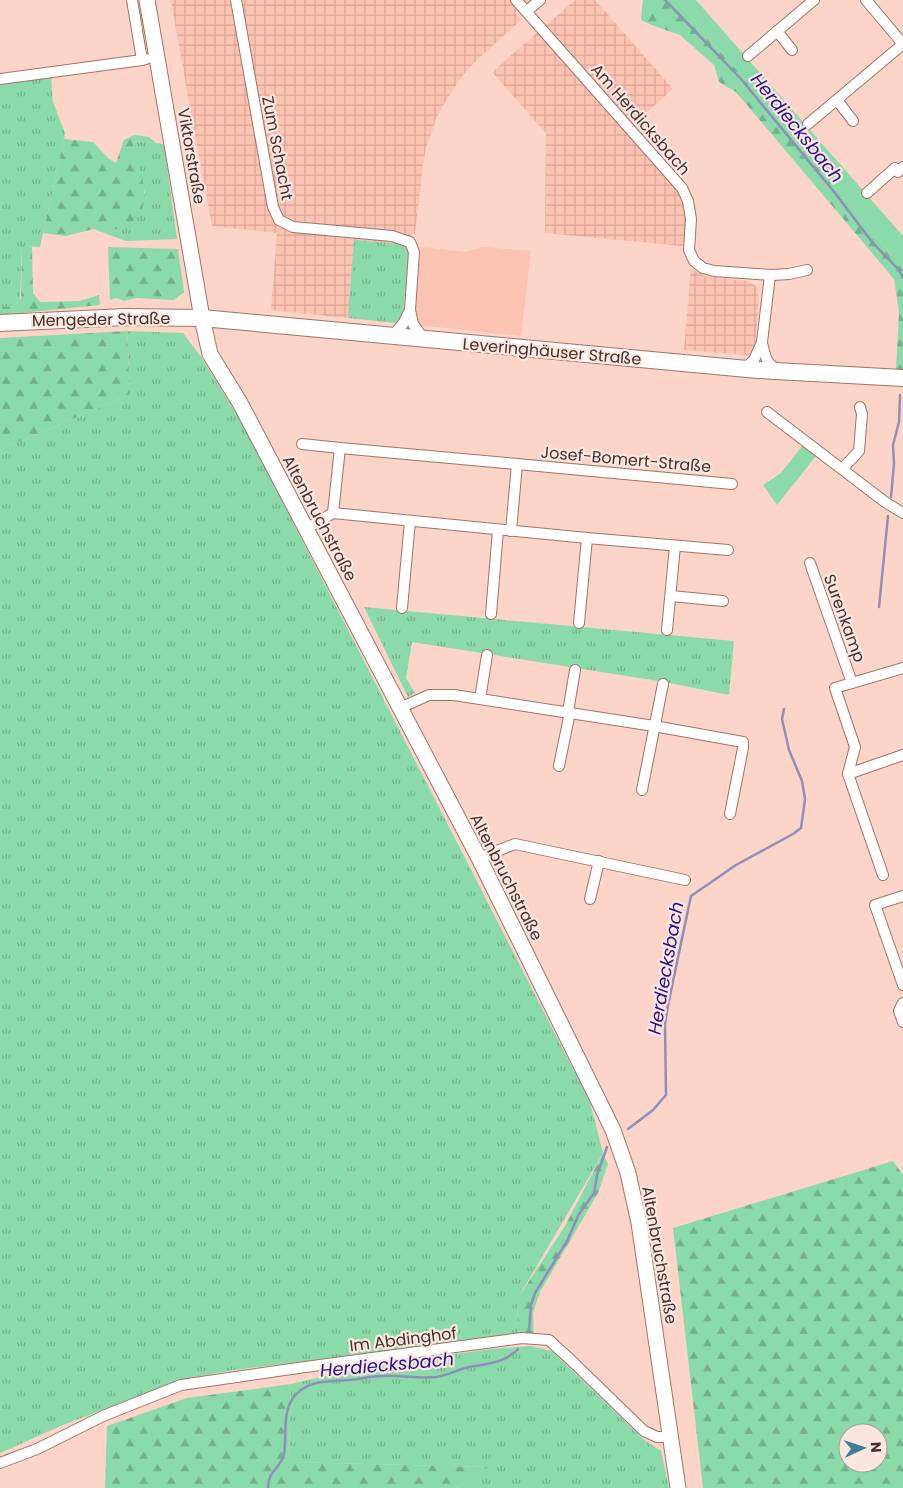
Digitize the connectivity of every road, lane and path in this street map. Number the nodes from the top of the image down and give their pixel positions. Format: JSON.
{"nodes":[{"id":1,"x":132,"y":0,"type":"edge"},
{"id":2,"x":147,"y":0,"type":"edge"},
{"id":3,"x":236,"y":0,"type":"edge"},
{"id":4,"x":516,"y":0,"type":"edge"},
{"id":5,"x":540,"y":0,"type":"edge"},
{"id":6,"x":814,"y":0,"type":"edge"},
{"id":7,"x":866,"y":0,"type":"edge"},
{"id":8,"x":527,"y":11,"type":"junction"},
{"id":9,"x":777,"y":31,"type":"junction"},
{"id":10,"x":903,"y":44,"type":"edge"},
{"id":11,"x":792,"y":50,"type":"dead end"},
{"id":12,"x":748,"y":56,"type":"dead end"},
{"id":13,"x":157,"y":58,"type":"junction"},
{"id":14,"x":142,"y":60,"type":"junction"},
{"id":15,"x":0,"y":79,"type":"edge"},
{"id":16,"x":837,"y":100,"type":"junction"},
{"id":17,"x":853,"y":121,"type":"dead end"},
{"id":18,"x":808,"y":124,"type":"dead end"},
{"id":19,"x":901,"y":172,"type":"edge"},
{"id":20,"x":867,"y":193,"type":"dead end"},
{"id":21,"x":807,"y":270,"type":"dead end"},
{"id":22,"x":770,"y":275,"type":"junction"},
{"id":23,"x":410,"y":310,"type":"junction"},
{"id":24,"x":202,"y":318,"type":"junction"},
{"id":25,"x":0,"y":323,"type":"edge"},
{"id":26,"x":392,"y":336,"type":"junction"},
{"id":27,"x":422,"y":338,"type":"junction"},
{"id":28,"x":762,"y":342,"type":"junction"},
{"id":29,"x":744,"y":369,"type":"junction"},
{"id":30,"x":786,"y":372,"type":"junction"},
{"id":31,"x":903,"y":378,"type":"edge"},
{"id":32,"x":860,"y":407,"type":"dead end"},
{"id":33,"x":767,"y":412,"type":"dead end"},
{"id":34,"x":302,"y":444,"type":"dead end"},
{"id":35,"x":340,"y":448,"type":"junction"},
{"id":36,"x":517,"y":464,"type":"junction"},
{"id":37,"x":842,"y":469,"type":"junction"},
{"id":38,"x":732,"y":484,"type":"dead end"},
{"id":39,"x":333,"y":513,"type":"junction"},
{"id":40,"x":903,"y":513,"type":"edge"},
{"id":41,"x":410,"y":521,"type":"junction"},
{"id":42,"x":306,"y":529,"type":"junction"},
{"id":43,"x":498,"y":530,"type":"junction"},
{"id":44,"x":511,"y":531,"type":"junction"},
{"id":45,"x":587,"y":538,"type":"junction"},
{"id":46,"x":675,"y":546,"type":"junction"},
{"id":47,"x":728,"y":550,"type":"dead end"},
{"id":48,"x":810,"y":563,"type":"dead end"},
{"id":49,"x":671,"y":596,"type":"junction"},
{"id":50,"x":723,"y":601,"type":"dead end"},
{"id":51,"x":402,"y":608,"type":"dead end"},
{"id":52,"x":491,"y":614,"type":"dead end"},
{"id":53,"x":580,"y":623,"type":"dead end"},
{"id":54,"x":667,"y":630,"type":"dead end"},
{"id":55,"x":487,"y":655,"type":"dead end"},
{"id":56,"x":903,"y":668,"type":"edge"},
{"id":57,"x":575,"y":670,"type":"dead end"},
{"id":58,"x":852,"y":682,"type":"junction"},
{"id":59,"x":663,"y":684,"type":"dead end"},
{"id":60,"x":480,"y":699,"type":"junction"},
{"id":61,"x":400,"y":708,"type":"junction"},
{"id":62,"x":569,"y":712,"type":"junction"},
{"id":63,"x":654,"y":726,"type":"junction"},
{"id":64,"x":903,"y":755,"type":"edge"},
{"id":65,"x":559,"y":766,"type":"dead end"},
{"id":66,"x":848,"y":774,"type":"junction"},
{"id":67,"x":642,"y":790,"type":"dead end"},
{"id":68,"x":730,"y":814,"type":"dead end"},
{"id":69,"x":479,"y":858,"type":"junction"},
{"id":70,"x":599,"y":861,"type":"junction"},
{"id":71,"x":883,"y":875,"type":"dead end"},
{"id":72,"x":685,"y":880,"type":"dead end"},
{"id":73,"x":903,"y":896,"type":"edge"},
{"id":74,"x":590,"y":899,"type":"dead end"},
{"id":75,"x":903,"y":985,"type":"edge"},
{"id":76,"x":903,"y":1003,"type":"edge"},
{"id":77,"x":903,"y":1022,"type":"edge"},
{"id":78,"x":670,"y":1437,"type":"junction"},
{"id":79,"x":0,"y":1463,"type":"edge"},
{"id":80,"x":678,"y":1488,"type":"edge"}],
"edges":[{"from":1,"to":14,"type":"street"},
{"from":2,"to":13,"type":"street","name":"Viktorstraße"},
{"from":3,"to":23,"type":"street","name":"Zum Schacht"},
{"from":4,"to":8,"type":"street","name":"Am Herdicksbach"},
{"from":5,"to":8,"type":"street"},
{"from":6,"to":9,"type":"street"},
{"from":7,"to":10,"type":"street"},
{"from":8,"to":22,"type":"street","name":"Am Herdicksbach"},
{"from":9,"to":11,"type":"street"},
{"from":9,"to":12,"type":"street"},
{"from":10,"to":16,"type":"street"},
{"from":13,"to":14,"type":"street"},
{"from":13,"to":24,"type":"street","name":"Viktorstraße"},
{"from":14,"to":15,"type":"street"},
{"from":16,"to":17,"type":"street"},
{"from":16,"to":18,"type":"street"},
{"from":19,"to":20,"type":"street"},
{"from":21,"to":22,"type":"street","name":"Am Herdicksbach"},
{"from":22,"to":28,"type":"street"},
{"from":23,"to":26,"type":"street","name":"Zum Schacht"},
{"from":23,"to":27,"type":"street","name":"Zum Schacht"},
{"from":24,"to":25,"type":"main road","name":"Mengeder Straße"},
{"from":24,"to":26,"type":"main road","name":"Leveringhäuser Straße"},
{"from":24,"to":42,"type":"street","name":"Altenbruchstraße"},
{"from":26,"to":27,"type":"main road","name":"Leveringhäuser Straße"},
{"from":27,"to":29,"type":"main road","name":"Leveringhäuser Straße"},
{"from":28,"to":29,"type":"street"},
{"from":28,"to":30,"type":"street"},
{"from":29,"to":30,"type":"main road","name":"Leveringhäuser Straße"},
{"from":30,"to":31,"type":"main road","name":"Leveringhäuser Straße"},
{"from":32,"to":37,"type":"street"},
{"from":33,"to":37,"type":"street"},
{"from":34,"to":35,"type":"street","name":"Josef-Bomert-Straße"},
{"from":35,"to":36,"type":"street","name":"Josef-Bomert-Straße"},
{"from":35,"to":39,"type":"street"},
{"from":36,"to":38,"type":"street","name":"Josef-Bomert-Straße"},
{"from":36,"to":44,"type":"street","name":"Josef-Bomert-Straße"},
{"from":37,"to":40,"type":"street"},
{"from":39,"to":41,"type":"street"},
{"from":39,"to":42,"type":"street"},
{"from":41,"to":43,"type":"street"},
{"from":41,"to":51,"type":"street"},
{"from":42,"to":61,"type":"street","name":"Altenbruchstraße"},
{"from":43,"to":44,"type":"street"},
{"from":43,"to":52,"type":"street"},
{"from":44,"to":45,"type":"street"},
{"from":45,"to":46,"type":"street"},
{"from":45,"to":53,"type":"street"},
{"from":46,"to":47,"type":"street"},
{"from":46,"to":49,"type":"street"},
{"from":48,"to":58,"type":"street","name":"Surenkamp"},
{"from":49,"to":50,"type":"street"},
{"from":49,"to":54,"type":"street"},
{"from":55,"to":60,"type":"street"},
{"from":56,"to":58,"type":"street","name":"Surenkamp"},
{"from":57,"to":62,"type":"street"},
{"from":58,"to":66,"type":"street","name":"Surenkamp"},
{"from":59,"to":63,"type":"street"},
{"from":60,"to":61,"type":"street"},
{"from":60,"to":62,"type":"street"},
{"from":61,"to":69,"type":"street","name":"Altenbruchstraße"},
{"from":62,"to":63,"type":"street"},
{"from":62,"to":65,"type":"street"},
{"from":63,"to":67,"type":"street"},
{"from":63,"to":68,"type":"street"},
{"from":64,"to":66,"type":"street"},
{"from":66,"to":71,"type":"street"},
{"from":69,"to":70,"type":"street"},
{"from":69,"to":78,"type":"street","name":"Altenbruchstraße"},
{"from":70,"to":72,"type":"street"},
{"from":70,"to":74,"type":"street"},
{"from":73,"to":75,"type":"street"},
{"from":76,"to":77,"type":"street"},
{"from":78,"to":79,"type":"street","name":"Im Abdinghof"},
{"from":78,"to":80,"type":"street","name":"Altenbruchstraße"}]}
